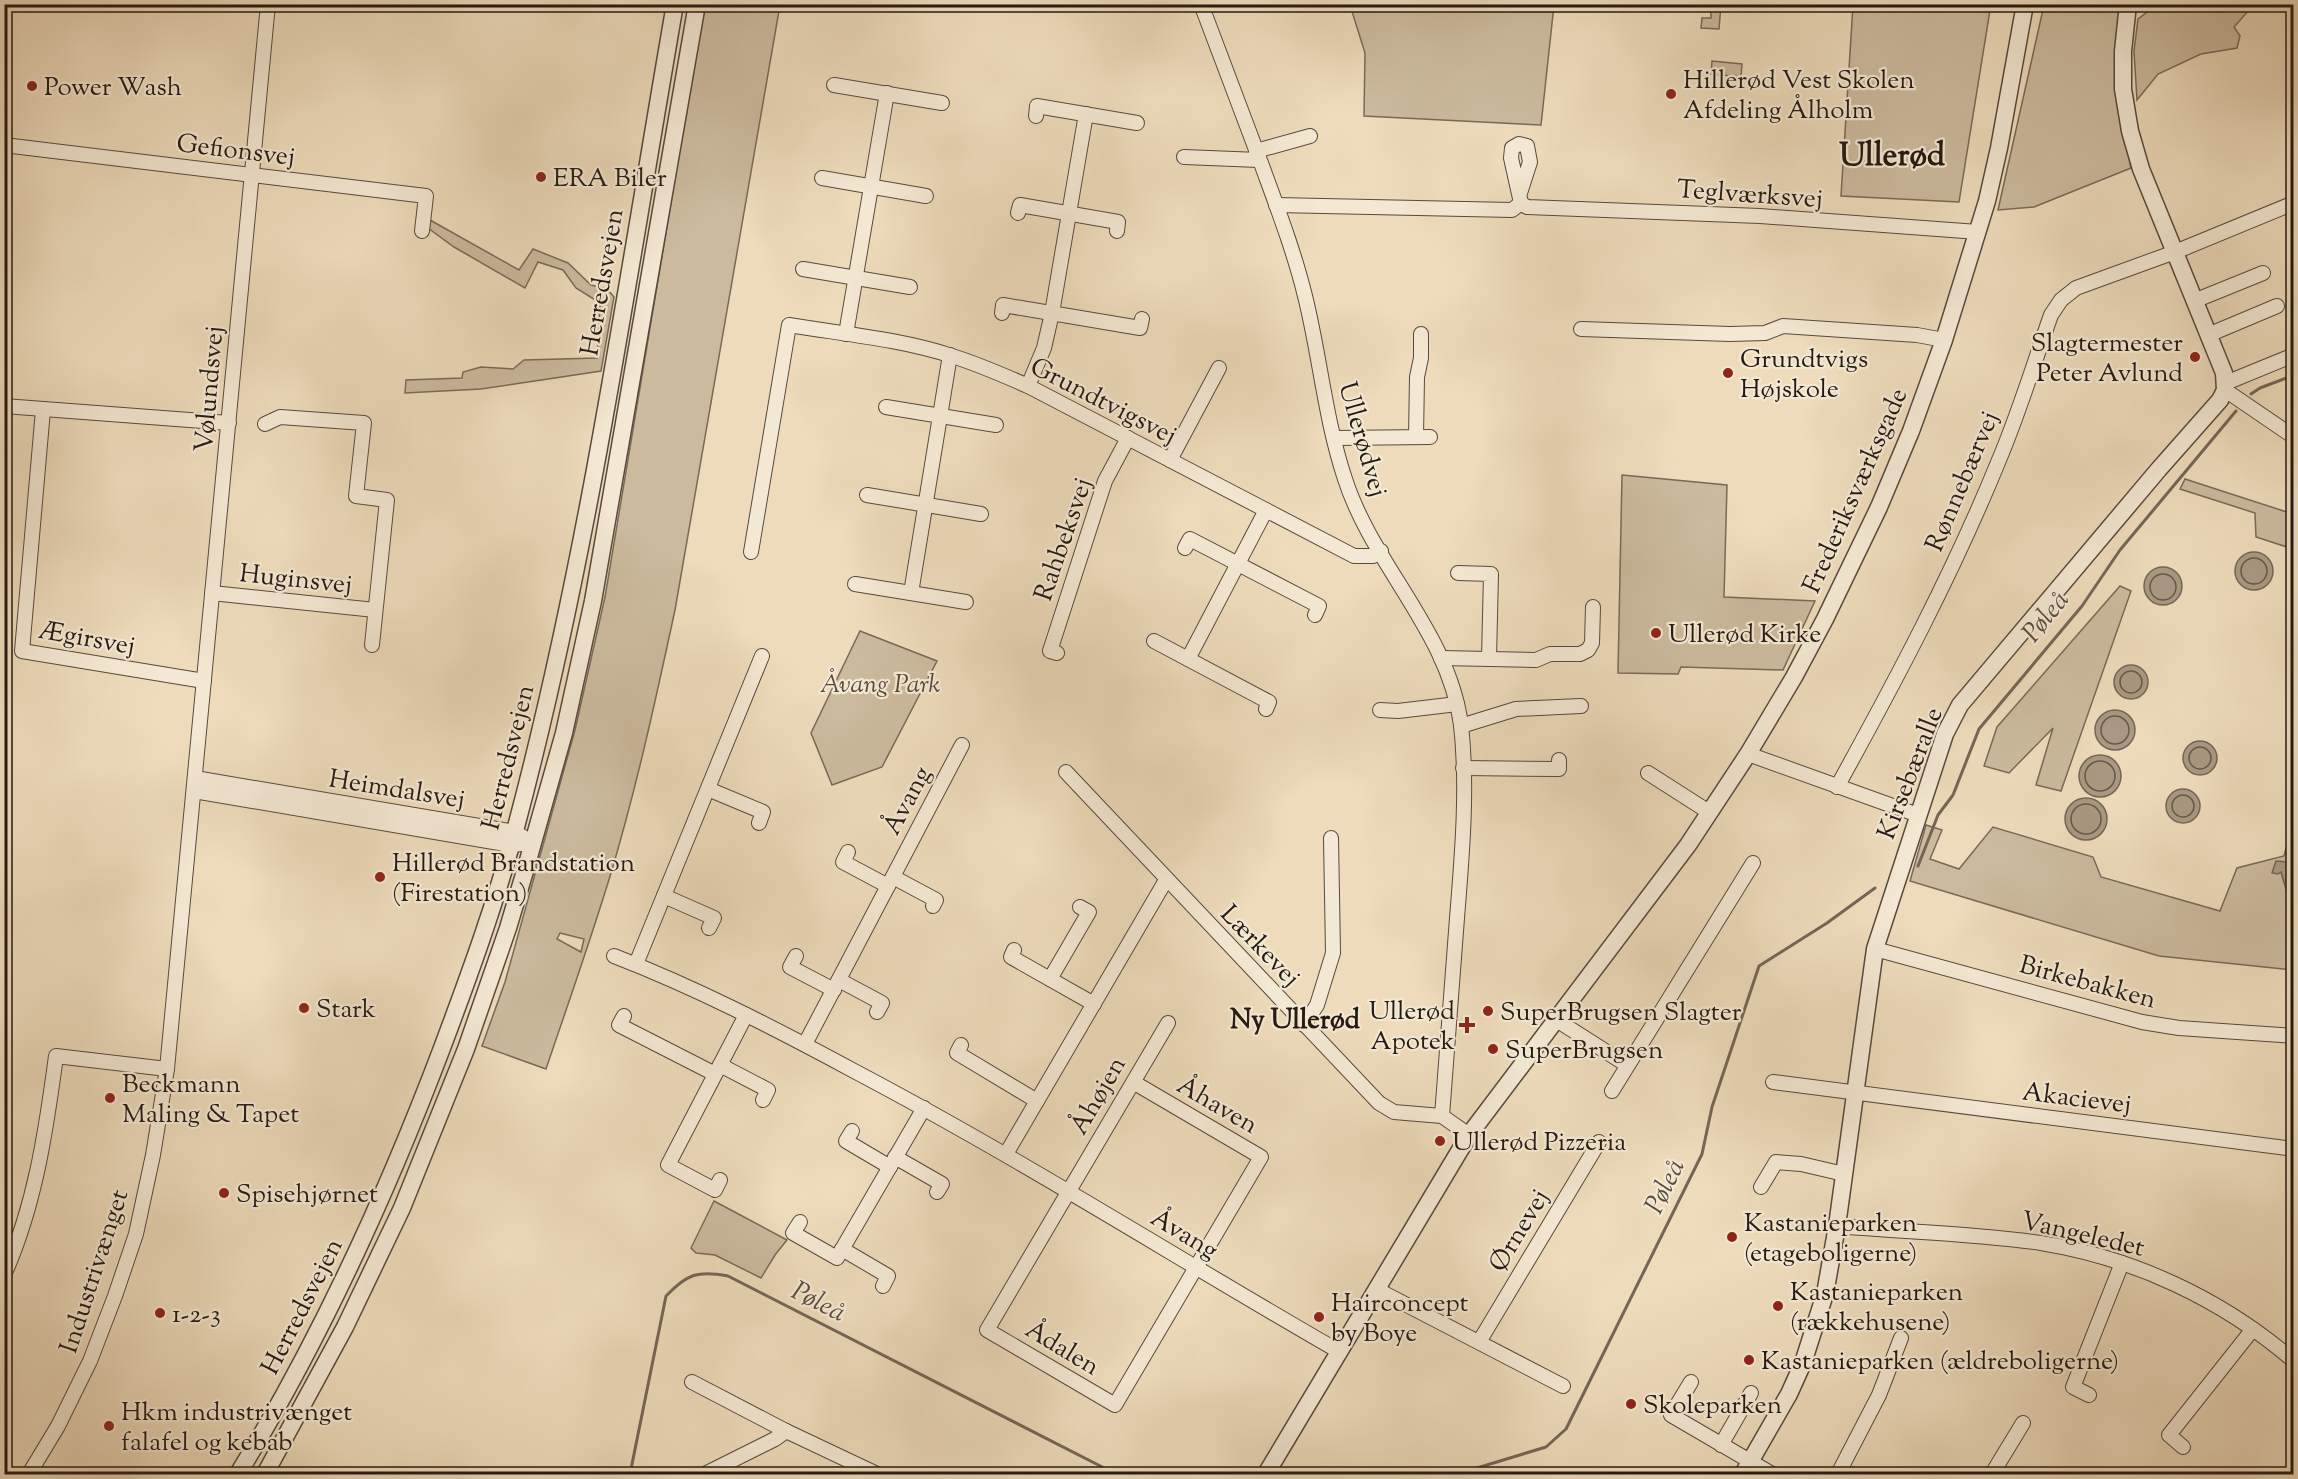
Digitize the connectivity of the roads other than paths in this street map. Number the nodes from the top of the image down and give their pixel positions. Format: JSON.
{"nodes":[{"id":1,"x":268,"y":4,"type":"edge"},
{"id":2,"x":675,"y":4,"type":"edge"},
{"id":3,"x":697,"y":4,"type":"edge"},
{"id":4,"x":1201,"y":4,"type":"edge"},
{"id":5,"x":2025,"y":4,"type":"edge"},
{"id":6,"x":2128,"y":4,"type":"edge"},
{"id":7,"x":834,"y":85,"type":"dead end"},
{"id":8,"x":887,"y":93,"type":"junction"},
{"id":9,"x":942,"y":103,"type":"dead end"},
{"id":10,"x":1086,"y":114,"type":"junction"},
{"id":11,"x":1036,"y":116,"type":"dead end"},
{"id":12,"x":1137,"y":123,"type":"dead end"},
{"id":13,"x":1310,"y":136,"type":"dead end"},
{"id":14,"x":4,"y":145,"type":"edge"},
{"id":15,"x":1258,"y":155,"type":"junction"},
{"id":16,"x":1184,"y":157,"type":"dead end"},
{"id":17,"x":252,"y":175,"type":"junction"},
{"id":18,"x":822,"y":178,"type":"dead end"},
{"id":19,"x":871,"y":187,"type":"junction"},
{"id":20,"x":926,"y":196,"type":"dead end"},
{"id":21,"x":2294,"y":203,"type":"edge"},
{"id":22,"x":1276,"y":206,"type":"junction"},
{"id":23,"x":1018,"y":213,"type":"dead end"},
{"id":24,"x":1069,"y":213,"type":"junction"},
{"id":25,"x":422,"y":231,"type":"dead end"},
{"id":26,"x":1117,"y":231,"type":"dead end"},
{"id":27,"x":1978,"y":232,"type":"junction"},
{"id":28,"x":2175,"y":252,"type":"junction"},
{"id":29,"x":803,"y":269,"type":"dead end"},
{"id":30,"x":2263,"y":273,"type":"dead end"},
{"id":31,"x":855,"y":277,"type":"junction"},
{"id":32,"x":910,"y":287,"type":"dead end"},
{"id":33,"x":2194,"y":301,"type":"junction"},
{"id":34,"x":2277,"y":306,"type":"dead end"},
{"id":35,"x":1002,"y":313,"type":"dead end"},
{"id":36,"x":1052,"y":313,"type":"junction"},
{"id":37,"x":1142,"y":319,"type":"dead end"},
{"id":38,"x":1581,"y":329,"type":"dead end"},
{"id":39,"x":846,"y":334,"type":"junction"},
{"id":40,"x":1421,"y":334,"type":"dead end"},
{"id":41,"x":2208,"y":335,"type":"junction"},
{"id":42,"x":1944,"y":340,"type":"junction"},
{"id":43,"x":950,"y":355,"type":"junction"},
{"id":44,"x":2294,"y":355,"type":"edge"},
{"id":45,"x":1220,"y":368,"type":"dead end"},
{"id":46,"x":2225,"y":385,"type":"junction"},
{"id":47,"x":1028,"y":387,"type":"junction"},
{"id":48,"x":4,"y":406,"type":"edge"},
{"id":49,"x":886,"y":407,"type":"dead end"},
{"id":50,"x":43,"y":410,"type":"junction"},
{"id":51,"x":940,"y":416,"type":"junction"},
{"id":52,"x":229,"y":423,"type":"junction"},
{"id":53,"x":265,"y":423,"type":"dead end"},
{"id":54,"x":996,"y":425,"type":"dead end"},
{"id":55,"x":1416,"y":437,"type":"junction"},
{"id":56,"x":1430,"y":437,"type":"dead end"},
{"id":57,"x":2294,"y":437,"type":"edge"},
{"id":58,"x":1128,"y":438,"type":"junction"},
{"id":59,"x":1334,"y":438,"type":"junction"},
{"id":60,"x":1170,"y":460,"type":"junction"},
{"id":61,"x":867,"y":495,"type":"dead end"},
{"id":62,"x":926,"y":505,"type":"junction"},
{"id":63,"x":1266,"y":510,"type":"junction"},
{"id":64,"x":981,"y":514,"type":"dead end"},
{"id":65,"x":1185,"y":548,"type":"dead end"},
{"id":66,"x":1381,"y":551,"type":"junction"},
{"id":67,"x":751,"y":552,"type":"dead end"},
{"id":68,"x":1237,"y":564,"type":"junction"},
{"id":69,"x":1458,"y":573,"type":"dead end"},
{"id":70,"x":855,"y":584,"type":"dead end"},
{"id":71,"x":212,"y":593,"type":"junction"},
{"id":72,"x":911,"y":593,"type":"junction"},
{"id":73,"x":966,"y":602,"type":"dead end"},
{"id":74,"x":1593,"y":607,"type":"dead end"},
{"id":75,"x":375,"y":610,"type":"junction"},
{"id":76,"x":1315,"y":615,"type":"dead end"},
{"id":77,"x":1154,"y":641,"type":"dead end"},
{"id":78,"x":372,"y":645,"type":"dead end"},
{"id":79,"x":1057,"y":653,"type":"dead end"},
{"id":80,"x":762,"y":656,"type":"dead end"},
{"id":81,"x":1441,"y":658,"type":"junction"},
{"id":82,"x":1188,"y":659,"type":"junction"},
{"id":83,"x":1489,"y":659,"type":"junction"},
{"id":84,"x":204,"y":681,"type":"junction"},
{"id":85,"x":1457,"y":704,"type":"junction"},
{"id":86,"x":1581,"y":706,"type":"dead end"},
{"id":87,"x":1266,"y":709,"type":"dead end"},
{"id":88,"x":1380,"y":710,"type":"dead end"},
{"id":89,"x":1461,"y":726,"type":"junction"},
{"id":90,"x":962,"y":745,"type":"dead end"},
{"id":91,"x":1748,"y":754,"type":"junction"},
{"id":92,"x":1559,"y":760,"type":"dead end"},
{"id":93,"x":1463,"y":768,"type":"junction"},
{"id":94,"x":1066,"y":772,"type":"dead end"},
{"id":95,"x":1648,"y":772,"type":"dead end"},
{"id":96,"x":195,"y":785,"type":"junction"},
{"id":97,"x":1837,"y":787,"type":"junction"},
{"id":98,"x":708,"y":789,"type":"junction"},
{"id":99,"x":1709,"y":812,"type":"junction"},
{"id":100,"x":1918,"y":815,"type":"junction"},
{"id":101,"x":759,"y":823,"type":"dead end"},
{"id":102,"x":513,"y":838,"type":"junction"},
{"id":103,"x":1331,"y":838,"type":"dead end"},
{"id":104,"x":533,"y":843,"type":"junction"},
{"id":105,"x":848,"y":852,"type":"dead end"},
{"id":106,"x":1753,"y":863,"type":"dead end"},
{"id":107,"x":1166,"y":880,"type":"junction"},
{"id":108,"x":890,"y":882,"type":"junction"},
{"id":109,"x":664,"y":896,"type":"junction"},
{"id":110,"x":933,"y":906,"type":"dead end"},
{"id":111,"x":1080,"y":907,"type":"dead end"},
{"id":112,"x":710,"y":928,"type":"dead end"},
{"id":113,"x":1875,"y":949,"type":"junction"},
{"id":114,"x":1014,"y":950,"type":"dead end"},
{"id":115,"x":614,"y":956,"type":"dead end"},
{"id":116,"x":796,"y":956,"type":"dead end"},
{"id":117,"x":636,"y":964,"type":"junction"},
{"id":118,"x":1050,"y":980,"type":"junction"},
{"id":119,"x":836,"y":985,"type":"junction"},
{"id":120,"x":1094,"y":1004,"type":"junction"},
{"id":121,"x":877,"y":1011,"type":"dead end"},
{"id":122,"x":746,"y":1015,"type":"junction"},
{"id":123,"x":624,"y":1016,"type":"dead end"},
{"id":124,"x":1555,"y":1019,"type":"junction"},
{"id":125,"x":1168,"y":1023,"type":"dead end"},
{"id":126,"x":1304,"y":1025,"type":"junction"},
{"id":127,"x":2294,"y":1036,"type":"edge"},
{"id":128,"x":805,"y":1044,"type":"junction"},
{"id":129,"x":961,"y":1046,"type":"dead end"},
{"id":130,"x":1628,"y":1065,"type":"junction"},
{"id":131,"x":167,"y":1069,"type":"junction"},
{"id":132,"x":717,"y":1070,"type":"junction"},
{"id":133,"x":1133,"y":1082,"type":"junction"},
{"id":134,"x":1773,"y":1082,"type":"dead end"},
{"id":135,"x":1612,"y":1091,"type":"dead end"},
{"id":136,"x":1855,"y":1093,"type":"junction"},
{"id":137,"x":763,"y":1100,"type":"dead end"},
{"id":138,"x":1037,"y":1101,"type":"junction"},
{"id":139,"x":924,"y":1108,"type":"junction"},
{"id":140,"x":1442,"y":1116,"type":"junction"},
{"id":141,"x":852,"y":1131,"type":"dead end"},
{"id":142,"x":1469,"y":1135,"type":"junction"},
{"id":143,"x":1599,"y":1142,"type":"dead end"},
{"id":144,"x":2294,"y":1149,"type":"edge"},
{"id":145,"x":1006,"y":1154,"type":"junction"},
{"id":146,"x":892,"y":1162,"type":"junction"},
{"id":147,"x":1844,"y":1174,"type":"junction"},
{"id":148,"x":720,"y":1180,"type":"dead end"},
{"id":149,"x":1761,"y":1187,"type":"dead end"},
{"id":150,"x":1069,"y":1191,"type":"junction"},
{"id":151,"x":937,"y":1192,"type":"dead end"},
{"id":152,"x":800,"y":1222,"type":"dead end"},
{"id":153,"x":1838,"y":1226,"type":"junction"},
{"id":154,"x":842,"y":1249,"type":"junction"},
{"id":155,"x":2122,"y":1263,"type":"junction"},
{"id":156,"x":1196,"y":1267,"type":"junction"},
{"id":157,"x":4,"y":1275,"type":"edge"},
{"id":158,"x":883,"y":1286,"type":"dead end"},
{"id":159,"x":1376,"y":1289,"type":"junction"},
{"id":160,"x":2253,"y":1329,"type":"junction"},
{"id":161,"x":1901,"y":1338,"type":"dead end"},
{"id":162,"x":1479,"y":1342,"type":"junction"},
{"id":163,"x":1340,"y":1352,"type":"junction"},
{"id":164,"x":2294,"y":1361,"type":"edge"},
{"id":165,"x":692,"y":1382,"type":"dead end"},
{"id":166,"x":1691,"y":1382,"type":"dead end"},
{"id":167,"x":1563,"y":1386,"type":"dead end"},
{"id":168,"x":1751,"y":1393,"type":"dead end"},
{"id":169,"x":2089,"y":1395,"type":"dead end"},
{"id":170,"x":2023,"y":1423,"type":"dead end"},
{"id":171,"x":786,"y":1431,"type":"junction"},
{"id":172,"x":1721,"y":1445,"type":"junction"},
{"id":173,"x":2183,"y":1447,"type":"dead end"},
{"id":174,"x":1746,"y":1468,"type":"edge"},
{"id":175,"x":859,"y":1470,"type":"edge"},
{"id":176,"x":29,"y":1474,"type":"edge"},
{"id":177,"x":238,"y":1474,"type":"edge"},
{"id":178,"x":265,"y":1474,"type":"edge"},
{"id":179,"x":705,"y":1474,"type":"edge"},
{"id":180,"x":877,"y":1474,"type":"edge"},
{"id":181,"x":1266,"y":1474,"type":"edge"},
{"id":182,"x":1772,"y":1474,"type":"edge"},
{"id":183,"x":1838,"y":1474,"type":"edge"},
{"id":184,"x":1992,"y":1474,"type":"edge"}],
"edges":[{"from":1,"to":17,"type":"street","name":"Vølundsvej"},
{"from":2,"to":102,"type":"street","name":"Herredsvejen"},
{"from":3,"to":104,"type":"street","name":"Herredsvejen"},
{"from":4,"to":15,"type":"street","name":"Ullerødvej"},
{"from":5,"to":27,"type":"street","name":"Frederiksværksgade"},
{"from":6,"to":28,"type":"street"},
{"from":7,"to":8,"type":"street"},
{"from":8,"to":9,"type":"street"},
{"from":8,"to":19,"type":"street"},
{"from":10,"to":11,"type":"street"},
{"from":10,"to":12,"type":"street"},
{"from":10,"to":24,"type":"street"},
{"from":13,"to":15,"type":"street"},
{"from":14,"to":17,"type":"street","name":"Gefionsvej"},
{"from":15,"to":16,"type":"street"},
{"from":15,"to":22,"type":"street","name":"Ullerødvej"},
{"from":17,"to":25,"type":"street","name":"Gefionsvej"},
{"from":17,"to":52,"type":"street","name":"Vølundsvej"},
{"from":18,"to":19,"type":"street"},
{"from":19,"to":20,"type":"street"},
{"from":19,"to":31,"type":"street"},
{"from":21,"to":28,"type":"street"},
{"from":22,"to":27,"type":"street","name":"Teglværksvej"},
{"from":22,"to":59,"type":"street","name":"Ullerødvej"},
{"from":23,"to":24,"type":"street"},
{"from":24,"to":26,"type":"street"},
{"from":24,"to":36,"type":"street"},
{"from":27,"to":42,"type":"street","name":"Frederiksværksgade"},
{"from":28,"to":33,"type":"street"},
{"from":28,"to":97,"type":"street","name":"Rønnebærvej"},
{"from":29,"to":31,"type":"street"},
{"from":30,"to":33,"type":"street"},
{"from":31,"to":32,"type":"street"},
{"from":31,"to":39,"type":"street"},
{"from":33,"to":41,"type":"street"},
{"from":34,"to":41,"type":"street"},
{"from":35,"to":36,"type":"street"},
{"from":36,"to":37,"type":"street"},
{"from":36,"to":47,"type":"street"},
{"from":38,"to":42,"type":"street"},
{"from":39,"to":43,"type":"street","name":"Grundtvigsvej"},
{"from":39,"to":67,"type":"street","name":"Grundtvigsvej"},
{"from":40,"to":55,"type":"street"},
{"from":41,"to":46,"type":"street"},
{"from":42,"to":91,"type":"street","name":"Frederiksværksgade"},
{"from":43,"to":47,"type":"street","name":"Grundtvigsvej"},
{"from":43,"to":51,"type":"street"},
{"from":44,"to":46,"type":"street"},
{"from":45,"to":60,"type":"street"},
{"from":46,"to":57,"type":"street"},
{"from":46,"to":100,"type":"street","name":"Kirsebæralle"},
{"from":47,"to":58,"type":"street","name":"Grundtvigsvej"},
{"from":48,"to":50,"type":"street"},
{"from":49,"to":51,"type":"street"},
{"from":50,"to":52,"type":"street"},
{"from":50,"to":84,"type":"street","name":"Ægirsvej"},
{"from":51,"to":54,"type":"street"},
{"from":51,"to":62,"type":"street"},
{"from":52,"to":71,"type":"street","name":"Vølundsvej"},
{"from":53,"to":75,"type":"street","name":"Huginsvej"},
{"from":55,"to":56,"type":"street"},
{"from":55,"to":59,"type":"street"},
{"from":58,"to":60,"type":"street","name":"Grundtvigsvej"},
{"from":58,"to":79,"type":"street","name":"Rahbeksvej"},
{"from":59,"to":66,"type":"street","name":"Ullerødvej"},
{"from":60,"to":63,"type":"street","name":"Grundtvigsvej"},
{"from":61,"to":62,"type":"street"},
{"from":62,"to":64,"type":"street"},
{"from":62,"to":72,"type":"street"},
{"from":63,"to":66,"type":"street","name":"Grundtvigsvej"},
{"from":63,"to":68,"type":"street"},
{"from":65,"to":68,"type":"street"},
{"from":66,"to":81,"type":"street","name":"Ullerødvej"},
{"from":68,"to":76,"type":"street"},
{"from":68,"to":82,"type":"street"},
{"from":69,"to":83,"type":"street"},
{"from":70,"to":72,"type":"street"},
{"from":71,"to":75,"type":"street","name":"Huginsvej"},
{"from":71,"to":84,"type":"street","name":"Vølundsvej"},
{"from":72,"to":73,"type":"street"},
{"from":74,"to":83,"type":"street"},
{"from":75,"to":78,"type":"street","name":"Huginsvej"},
{"from":77,"to":82,"type":"street"},
{"from":80,"to":98,"type":"street"},
{"from":81,"to":83,"type":"street"},
{"from":81,"to":85,"type":"street","name":"Ullerødvej"},
{"from":82,"to":87,"type":"street"},
{"from":84,"to":96,"type":"street","name":"Vølundsvej"},
{"from":85,"to":88,"type":"street"},
{"from":85,"to":89,"type":"street","name":"Ullerødvej"},
{"from":86,"to":89,"type":"street"},
{"from":89,"to":93,"type":"street","name":"Ullerødvej"},
{"from":90,"to":108,"type":"street","name":"Åvang"},
{"from":91,"to":97,"type":"street"},
{"from":91,"to":99,"type":"street","name":"Frederiksværksgade"},
{"from":92,"to":93,"type":"street"},
{"from":93,"to":140,"type":"street","name":"Ullerødvej"},
{"from":94,"to":107,"type":"street","name":"Lærkevej"},
{"from":95,"to":99,"type":"street"},
{"from":96,"to":102,"type":"street","name":"Heimdalsvej"},
{"from":96,"to":131,"type":"street","name":"Industrivænget"},
{"from":97,"to":100,"type":"street"},
{"from":98,"to":101,"type":"street"},
{"from":98,"to":109,"type":"street"},
{"from":99,"to":124,"type":"street","name":"Frederiksværksgade"},
{"from":100,"to":113,"type":"street","name":"Kirsebæralle"},
{"from":102,"to":104,"type":"street","name":"Heimdalsvej"},
{"from":102,"to":177,"type":"street","name":"Herredsvejen"},
{"from":103,"to":126,"type":"street"},
{"from":104,"to":178,"type":"street","name":"Herredsvejen"},
{"from":105,"to":108,"type":"street"},
{"from":106,"to":130,"type":"street"},
{"from":107,"to":120,"type":"street"},
{"from":107,"to":126,"type":"street","name":"Lærkevej"},
{"from":108,"to":110,"type":"street"},
{"from":108,"to":119,"type":"street","name":"Åvang"},
{"from":109,"to":112,"type":"street"},
{"from":109,"to":117,"type":"street"},
{"from":111,"to":118,"type":"street"},
{"from":113,"to":127,"type":"street","name":"Birkebakken"},
{"from":113,"to":136,"type":"street","name":"Kirsebæralle"},
{"from":114,"to":118,"type":"street"},
{"from":115,"to":117,"type":"street","name":"Åvang"},
{"from":116,"to":119,"type":"street"},
{"from":117,"to":122,"type":"street","name":"Åvang"},
{"from":118,"to":120,"type":"street"},
{"from":119,"to":121,"type":"street"},
{"from":119,"to":128,"type":"street","name":"Åvang"},
{"from":120,"to":138,"type":"street"},
{"from":122,"to":128,"type":"street","name":"Åvang"},
{"from":122,"to":132,"type":"street"},
{"from":123,"to":132,"type":"street"},
{"from":124,"to":130,"type":"street"},
{"from":124,"to":142,"type":"street","name":"Frederiksværksgade"},
{"from":125,"to":133,"type":"street","name":"Åhøjen"},
{"from":126,"to":140,"type":"street","name":"Lærkevej"},
{"from":128,"to":139,"type":"street","name":"Åvang"},
{"from":129,"to":138,"type":"street"},
{"from":130,"to":135,"type":"street"},
{"from":131,"to":157,"type":"street"},
{"from":131,"to":176,"type":"street","name":"Industrivænget"},
{"from":132,"to":137,"type":"street"},
{"from":132,"to":148,"type":"street"},
{"from":133,"to":150,"type":"street","name":"Åhøjen"},
{"from":133,"to":156,"type":"street","name":"Åhaven"},
{"from":134,"to":136,"type":"street"},
{"from":136,"to":144,"type":"street","name":"Akacievej"},
{"from":136,"to":147,"type":"street","name":"Kirsebæralle"},
{"from":138,"to":145,"type":"street"},
{"from":139,"to":145,"type":"street","name":"Åvang"},
{"from":139,"to":146,"type":"street"},
{"from":140,"to":142,"type":"street"},
{"from":141,"to":146,"type":"street"},
{"from":142,"to":159,"type":"street","name":"Frederiksværksgade"},
{"from":143,"to":162,"type":"street","name":"Ørnevej"},
{"from":145,"to":150,"type":"street","name":"Åvang"},
{"from":146,"to":151,"type":"street"},
{"from":146,"to":154,"type":"street"},
{"from":147,"to":149,"type":"street"},
{"from":147,"to":153,"type":"street","name":"Kirsebæralle"},
{"from":150,"to":156,"type":"street","name":"Åvang"},
{"from":150,"to":156,"type":"street","name":"Ådalen"},
{"from":152,"to":154,"type":"street"},
{"from":153,"to":155,"type":"street","name":"Vangeledet"},
{"from":153,"to":174,"type":"street","name":"Kirsebæralle"},
{"from":154,"to":158,"type":"street"},
{"from":155,"to":160,"type":"street","name":"Vangeledet"},
{"from":155,"to":169,"type":"street"},
{"from":156,"to":163,"type":"street","name":"Åvang"},
{"from":159,"to":162,"type":"street"},
{"from":159,"to":163,"type":"street","name":"Frederiksværksgade"},
{"from":160,"to":164,"type":"street","name":"Vangeledet"},
{"from":160,"to":173,"type":"street"},
{"from":161,"to":183,"type":"street"},
{"from":162,"to":167,"type":"street"},
{"from":163,"to":181,"type":"street","name":"Frederiksværksgade"},
{"from":165,"to":171,"type":"street"},
{"from":166,"to":172,"type":"street"},
{"from":168,"to":172,"type":"street"},
{"from":170,"to":184,"type":"street"},
{"from":171,"to":175,"type":"street"},
{"from":171,"to":179,"type":"street"},
{"from":172,"to":174,"type":"street"},
{"from":174,"to":182,"type":"street"},
{"from":175,"to":180,"type":"street"}]}
